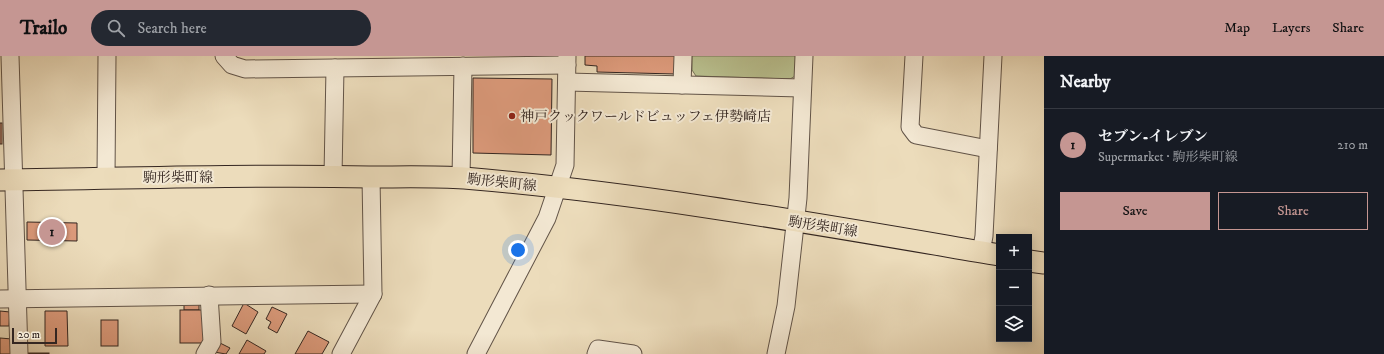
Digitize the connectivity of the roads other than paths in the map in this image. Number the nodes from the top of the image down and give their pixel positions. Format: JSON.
{"nodes":[{"id":1,"x":0,"y":56,"type":"edge"},
{"id":2,"x":11,"y":56,"type":"edge"},
{"id":3,"x":107,"y":56,"type":"edge"},
{"id":4,"x":224,"y":56,"type":"edge"},
{"id":5,"x":683,"y":56,"type":"edge"},
{"id":6,"x":804,"y":56,"type":"edge"},
{"id":7,"x":914,"y":56,"type":"edge"},
{"id":8,"x":993,"y":56,"type":"edge"},
{"id":9,"x":567,"y":60,"type":"edge"},
{"id":10,"x":463,"y":66,"type":"junction"},
{"id":11,"x":335,"y":68,"type":"junction"},
{"id":12,"x":567,"y":82,"type":"junction"},
{"id":13,"x":682,"y":85,"type":"junction"},
{"id":14,"x":801,"y":88,"type":"junction"},
{"id":15,"x":988,"y":149,"type":"junction"},
{"id":16,"x":333,"y":176,"type":"junction"},
{"id":17,"x":106,"y":177,"type":"junction"},
{"id":18,"x":371,"y":177,"type":"junction"},
{"id":19,"x":462,"y":178,"type":"junction"},
{"id":20,"x":8,"y":180,"type":"edge"},
{"id":21,"x":557,"y":188,"type":"junction"},
{"id":22,"x":795,"y":221,"type":"junction"},
{"id":23,"x":990,"y":254,"type":"edge"},
{"id":24,"x":1032,"y":261,"type":"edge"},
{"id":25,"x":1044,"y":263,"type":"edge"},
{"id":26,"x":373,"y":294,"type":"junction"},
{"id":27,"x":209,"y":295,"type":"junction"},
{"id":28,"x":18,"y":298,"type":"junction"},
{"id":29,"x":0,"y":299,"type":"edge"},
{"id":30,"x":19,"y":354,"type":"edge"},
{"id":31,"x":205,"y":354,"type":"edge"},
{"id":32,"x":340,"y":354,"type":"edge"},
{"id":33,"x":476,"y":354,"type":"edge"},
{"id":34,"x":596,"y":354,"type":"edge"},
{"id":35,"x":633,"y":354,"type":"edge"},
{"id":36,"x":776,"y":354,"type":"edge"}],
"edges":[{"from":1,"to":2,"type":"street"},
{"from":2,"to":20,"type":"street"},
{"from":3,"to":17,"type":"street"},
{"from":4,"to":11,"type":"street"},
{"from":5,"to":13,"type":"street"},
{"from":6,"to":14,"type":"street"},
{"from":7,"to":15,"type":"street"},
{"from":8,"to":15,"type":"street"},
{"from":9,"to":10,"type":"street"},
{"from":9,"to":12,"type":"street"},
{"from":10,"to":11,"type":"street"},
{"from":10,"to":19,"type":"street"},
{"from":11,"to":16,"type":"street"},
{"from":12,"to":13,"type":"street"},
{"from":12,"to":21,"type":"street"},
{"from":13,"to":14,"type":"street"},
{"from":14,"to":22,"type":"street"},
{"from":15,"to":23,"type":"street"},
{"from":16,"to":17,"type":"main road","name":"駒形柴町線"},
{"from":16,"to":18,"type":"main road","name":"駒形柴町線"},
{"from":17,"to":20,"type":"main road","name":"駒形柴町線"},
{"from":18,"to":19,"type":"main road","name":"駒形柴町線"},
{"from":18,"to":26,"type":"street"},
{"from":19,"to":21,"type":"main road","name":"駒形柴町線"},
{"from":20,"to":28,"type":"street"},
{"from":21,"to":22,"type":"main road","name":"駒形柴町線"},
{"from":21,"to":33,"type":"street"},
{"from":22,"to":23,"type":"main road","name":"駒形柴町線"},
{"from":22,"to":36,"type":"street"},
{"from":24,"to":25,"type":"main road"},
{"from":26,"to":27,"type":"street"},
{"from":26,"to":32,"type":"street"},
{"from":27,"to":28,"type":"street"},
{"from":27,"to":31,"type":"street"},
{"from":28,"to":29,"type":"street"},
{"from":28,"to":30,"type":"street"},
{"from":34,"to":35,"type":"street"}]}
